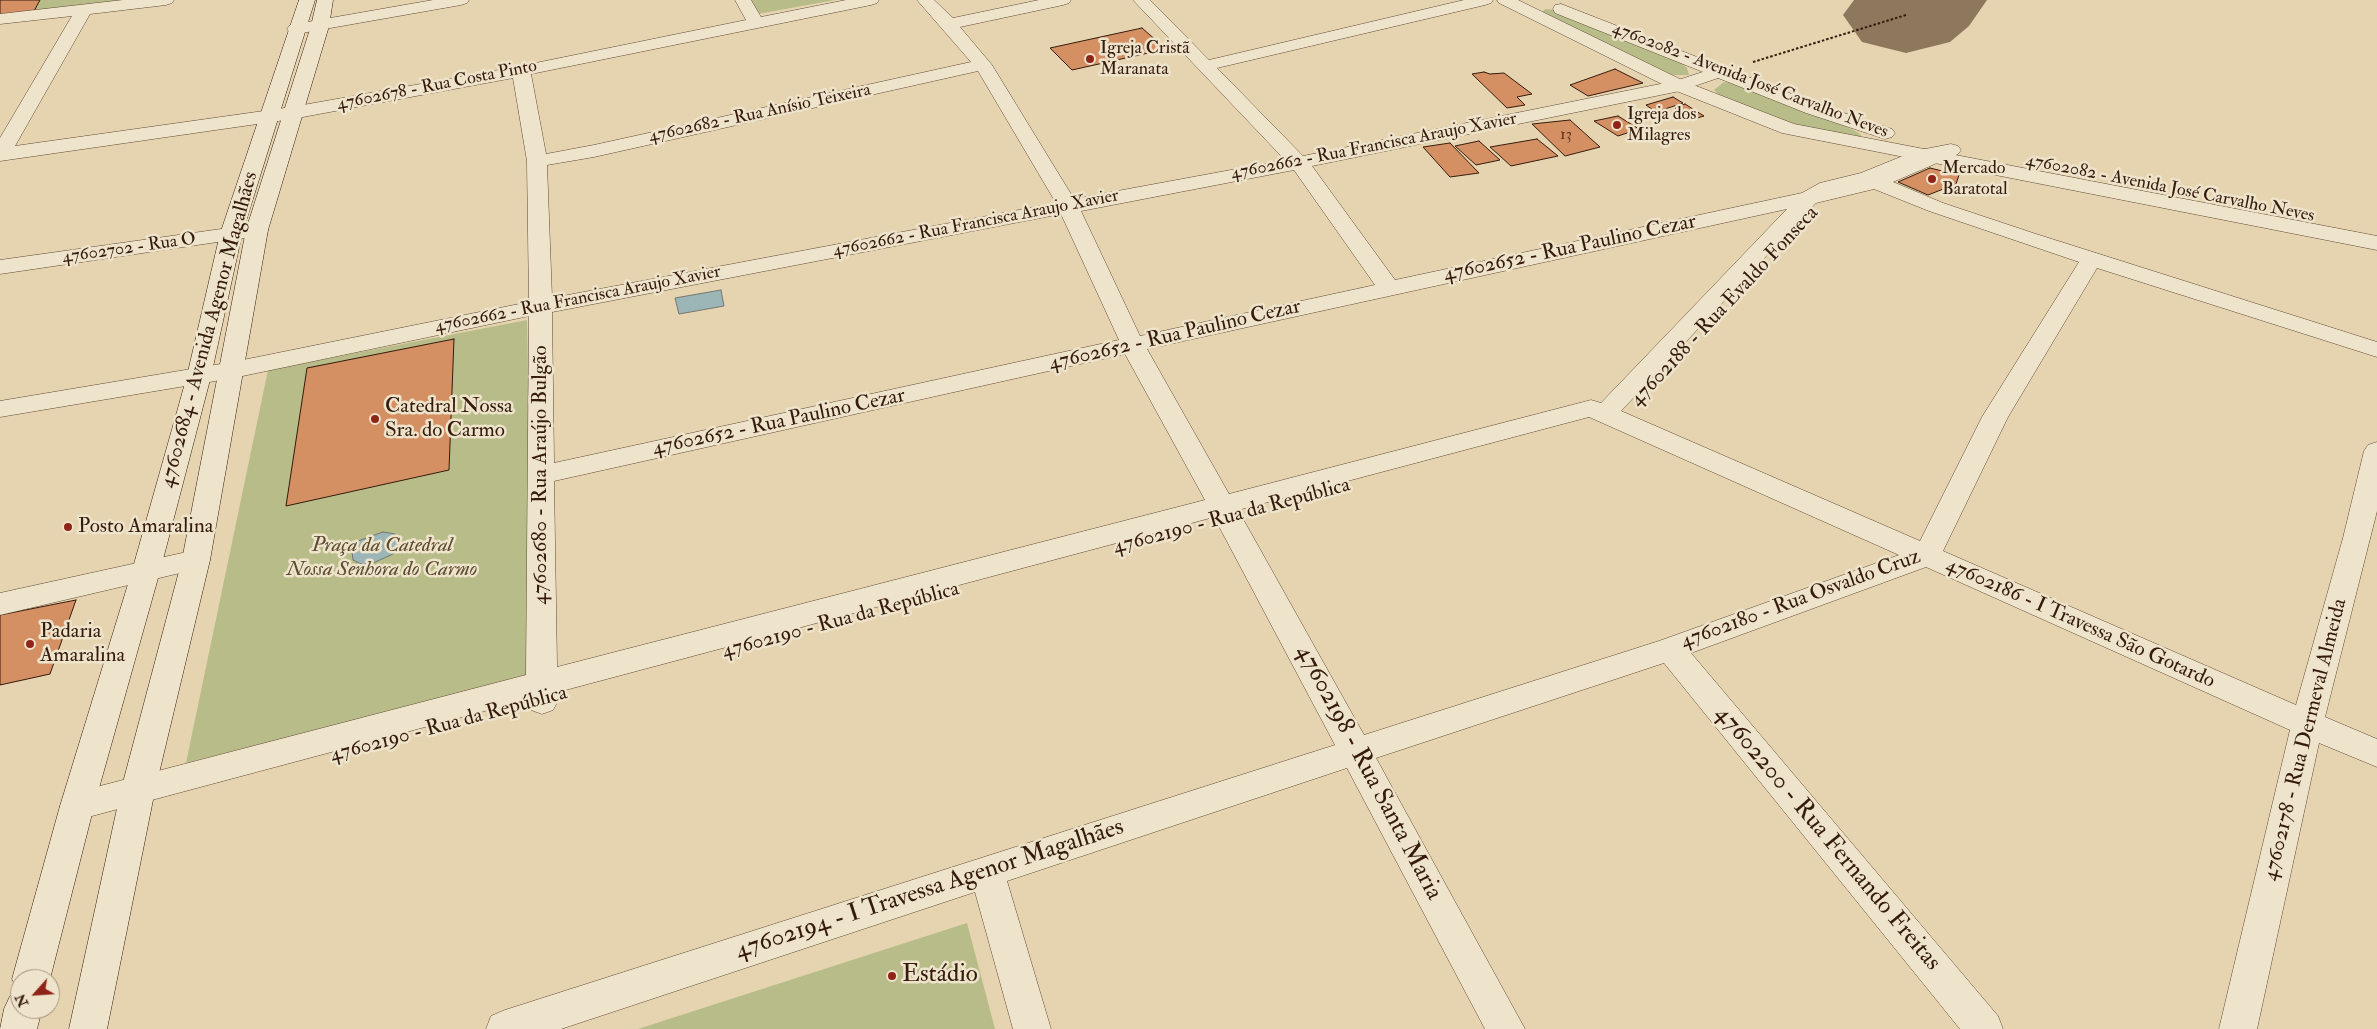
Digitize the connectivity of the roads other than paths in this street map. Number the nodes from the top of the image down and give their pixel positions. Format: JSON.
{"nodes":[{"id":1,"x":166,"y":0,"type":"edge"},
{"id":2,"x":306,"y":0,"type":"edge"},
{"id":3,"x":325,"y":0,"type":"edge"},
{"id":4,"x":461,"y":0,"type":"edge"},
{"id":5,"x":743,"y":0,"type":"edge"},
{"id":6,"x":871,"y":0,"type":"edge"},
{"id":7,"x":925,"y":0,"type":"edge"},
{"id":8,"x":1063,"y":0,"type":"edge"},
{"id":9,"x":1141,"y":0,"type":"edge"},
{"id":10,"x":1485,"y":0,"type":"edge"},
{"id":11,"x":1505,"y":0,"type":"edge"},
{"id":12,"x":1539,"y":0,"type":"edge"},
{"id":13,"x":84,"y":9,"type":"junction"},
{"id":14,"x":0,"y":20,"type":"edge"},
{"id":15,"x":756,"y":23,"type":"junction"},
{"id":16,"x":949,"y":24,"type":"junction"},
{"id":17,"x":308,"y":27,"type":"junction"},
{"id":18,"x":983,"y":65,"type":"junction"},
{"id":19,"x":1205,"y":66,"type":"junction"},
{"id":20,"x":521,"y":71,"type":"junction"},
{"id":21,"x":1718,"y":72,"type":"junction"},
{"id":22,"x":1680,"y":86,"type":"junction"},
{"id":23,"x":281,"y":115,"type":"junction"},
{"id":24,"x":0,"y":154,"type":"edge"},
{"id":25,"x":1935,"y":154,"type":"junction"},
{"id":26,"x":537,"y":161,"type":"junction"},
{"id":27,"x":1299,"y":164,"type":"junction"},
{"id":28,"x":1876,"y":182,"type":"junction"},
{"id":29,"x":1831,"y":193,"type":"junction"},
{"id":30,"x":1809,"y":198,"type":"junction"},
{"id":31,"x":1068,"y":206,"type":"junction"},
{"id":32,"x":2377,"y":229,"type":"edge"},
{"id":33,"x":257,"y":230,"type":"junction"},
{"id":34,"x":230,"y":234,"type":"junction"},
{"id":35,"x":2377,"y":243,"type":"edge"},
{"id":36,"x":2091,"y":260,"type":"junction"},
{"id":37,"x":0,"y":267,"type":"edge"},
{"id":38,"x":1389,"y":288,"type":"junction"},
{"id":39,"x":540,"y":307,"type":"junction"},
{"id":40,"x":1133,"y":346,"type":"junction"},
{"id":41,"x":2377,"y":350,"type":"edge"},
{"id":42,"x":233,"y":370,"type":"junction"},
{"id":43,"x":199,"y":376,"type":"junction"},
{"id":44,"x":0,"y":409,"type":"edge"},
{"id":45,"x":1606,"y":415,"type":"junction"},
{"id":46,"x":2377,"y":451,"type":"edge"},
{"id":47,"x":541,"y":475,"type":"junction"},
{"id":48,"x":1226,"y":511,"type":"junction"},
{"id":49,"x":1927,"y":556,"type":"junction"},
{"id":50,"x":196,"y":560,"type":"junction"},
{"id":51,"x":146,"y":571,"type":"junction"},
{"id":52,"x":0,"y":604,"type":"edge"},
{"id":53,"x":1670,"y":649,"type":"junction"},
{"id":54,"x":542,"y":692,"type":"junction"},
{"id":55,"x":2307,"y":724,"type":"junction"},
{"id":56,"x":1355,"y":750,"type":"junction"},
{"id":57,"x":2377,"y":754,"type":"edge"},
{"id":58,"x":137,"y":799,"type":"junction"},
{"id":59,"x":74,"y":816,"type":"junction"},
{"id":60,"x":986,"y":873,"type":"junction"},
{"id":61,"x":34,"y":969,"type":"edge"},
{"id":62,"x":88,"y":1029,"type":"edge"},
{"id":63,"x":505,"y":1029,"type":"edge"},
{"id":64,"x":1032,"y":1029,"type":"edge"},
{"id":65,"x":1506,"y":1029,"type":"edge"},
{"id":66,"x":1984,"y":1029,"type":"edge"},
{"id":67,"x":2238,"y":1029,"type":"edge"}],
"edges":[{"from":1,"to":13,"type":"street"},
{"from":2,"to":17,"type":"street","name":"47602684 - Avenida Agenor Magalhães"},
{"from":3,"to":17,"type":"street","name":"47602684 - Avenida Agenor Magalhães"},
{"from":4,"to":17,"type":"street"},
{"from":5,"to":15,"type":"street"},
{"from":6,"to":15,"type":"street","name":"47602678 - Rua Costa Pinto"},
{"from":7,"to":16,"type":"street","name":"47602198 - Rua Santa Maria"},
{"from":8,"to":16,"type":"street"},
{"from":9,"to":19,"type":"street"},
{"from":10,"to":19,"type":"street"},
{"from":11,"to":22,"type":"street"},
{"from":12,"to":21,"type":"street","name":"47602082 - Avenida José Carvalho Neves"},
{"from":13,"to":14,"type":"street"},
{"from":13,"to":24,"type":"street"},
{"from":15,"to":20,"type":"street","name":"47602678 - Rua Costa Pinto"},
{"from":16,"to":18,"type":"street","name":"47602198 - Rua Santa Maria"},
{"from":17,"to":23,"type":"street","name":"47602684 - Avenida Agenor Magalhães"},
{"from":18,"to":26,"type":"street","name":"47602682 - Rua Anísio Teixeira"},
{"from":18,"to":31,"type":"street","name":"47602198 - Rua Santa Maria"},
{"from":19,"to":27,"type":"street"},
{"from":20,"to":23,"type":"street","name":"47602678 - Rua Costa Pinto"},
{"from":20,"to":26,"type":"street","name":"47602680 - Rua Araújo Bulgão"},
{"from":21,"to":22,"type":"street","name":"47602662 - Rua Francisca Araujo Xavier"},
{"from":21,"to":25,"type":"street","name":"47602082 - Avenida José Carvalho Neves"},
{"from":22,"to":25,"type":"street"},
{"from":22,"to":27,"type":"street","name":"47602662 - Rua Francisca Araujo Xavier"},
{"from":23,"to":24,"type":"street","name":"47602678 - Rua Costa Pinto"},
{"from":23,"to":33,"type":"street","name":"47602684 - Avenida Agenor Magalhães"},
{"from":23,"to":34,"type":"street","name":"47602684 - Avenida Agenor Magalhães"},
{"from":25,"to":28,"type":"street","name":"47602652 - Rua Paulino Cezar"},
{"from":25,"to":30,"type":"street","name":"47602652 - Rua Paulino Cezar"},
{"from":25,"to":32,"type":"street","name":"47602082 - Avenida José Carvalho Neves"},
{"from":25,"to":35,"type":"street"},
{"from":26,"to":39,"type":"street","name":"47602680 - Rua Araújo Bulgão"},
{"from":27,"to":31,"type":"street","name":"47602662 - Rua Francisca Araujo Xavier"},
{"from":27,"to":38,"type":"street"},
{"from":28,"to":29,"type":"street","name":"47602652 - Rua Paulino Cezar"},
{"from":28,"to":36,"type":"street"},
{"from":29,"to":30,"type":"street","name":"47602652 - Rua Paulino Cezar"},
{"from":29,"to":45,"type":"street","name":"47602188 - Rua Evaldo Fonseca"},
{"from":30,"to":38,"type":"street","name":"47602652 - Rua Paulino Cezar"},
{"from":30,"to":45,"type":"street"},
{"from":31,"to":39,"type":"street","name":"47602662 - Rua Francisca Araujo Xavier"},
{"from":31,"to":40,"type":"street","name":"47602198 - Rua Santa Maria"},
{"from":33,"to":34,"type":"street","name":"47602702 - Rua O"},
{"from":33,"to":42,"type":"street","name":"47602684 - Avenida Agenor Magalhães"},
{"from":34,"to":37,"type":"street","name":"47602702 - Rua O"},
{"from":34,"to":43,"type":"street","name":"47602684 - Avenida Agenor Magalhães"},
{"from":36,"to":41,"type":"street"},
{"from":36,"to":49,"type":"street","name":"47602180 - Rua Osvaldo Cruz"},
{"from":38,"to":40,"type":"street","name":"47602652 - Rua Paulino Cezar"},
{"from":39,"to":42,"type":"street","name":"47602662 - Rua Francisca Araujo Xavier"},
{"from":39,"to":47,"type":"street","name":"47602680 - Rua Araújo Bulgão"},
{"from":40,"to":47,"type":"street","name":"47602652 - Rua Paulino Cezar"},
{"from":40,"to":48,"type":"street","name":"47602198 - Rua Santa Maria"},
{"from":42,"to":43,"type":"street","name":"47602662 - Rua Francisca Araujo Xavier"},
{"from":42,"to":50,"type":"street","name":"47602684 - Avenida Agenor Magalhães"},
{"from":43,"to":44,"type":"street","name":"47602662 - Rua Francisca Araujo Xavier"},
{"from":43,"to":51,"type":"street","name":"47602684 - Avenida Agenor Magalhães"},
{"from":45,"to":48,"type":"street","name":"47602190 - Rua da República"},
{"from":45,"to":49,"type":"street","name":"47602186 - I Travessa São Gotardo"},
{"from":46,"to":55,"type":"street","name":"47602178 - Rua Dermeval Almeida"},
{"from":47,"to":54,"type":"street","name":"47602680 - Rua Araújo Bulgão"},
{"from":48,"to":54,"type":"street","name":"47602190 - Rua da República"},
{"from":48,"to":56,"type":"street","name":"47602198 - Rua Santa Maria"},
{"from":49,"to":53,"type":"street","name":"47602180 - Rua Osvaldo Cruz"},
{"from":49,"to":55,"type":"street","name":"47602186 - I Travessa São Gotardo"},
{"from":50,"to":51,"type":"street"},
{"from":50,"to":58,"type":"street","name":"47602684 - Avenida Agenor Magalhães"},
{"from":51,"to":52,"type":"street"},
{"from":51,"to":59,"type":"street","name":"47602684 - Avenida Agenor Magalhães"},
{"from":53,"to":56,"type":"street","name":"47602180 - Rua Osvaldo Cruz"},
{"from":53,"to":66,"type":"street","name":"47602200 - Rua Fernando Freitas"},
{"from":54,"to":58,"type":"street","name":"47602190 - Rua da República"},
{"from":55,"to":57,"type":"street","name":"47602186 - I Travessa São Gotardo"},
{"from":55,"to":67,"type":"street","name":"47602178 - Rua Dermeval Almeida"},
{"from":56,"to":60,"type":"street","name":"47602194 - I Travessa Agenor Magalhães"},
{"from":56,"to":65,"type":"street","name":"47602198 - Rua Santa Maria"},
{"from":58,"to":59,"type":"street","name":"47602190 - Rua da República"},
{"from":58,"to":62,"type":"street","name":"47602684 - Avenida Agenor Magalhães"},
{"from":59,"to":61,"type":"street","name":"47602684 - Avenida Agenor Magalhães"},
{"from":60,"to":63,"type":"street","name":"47602194 - I Travessa Agenor Magalhães"},
{"from":60,"to":64,"type":"street"}]}
